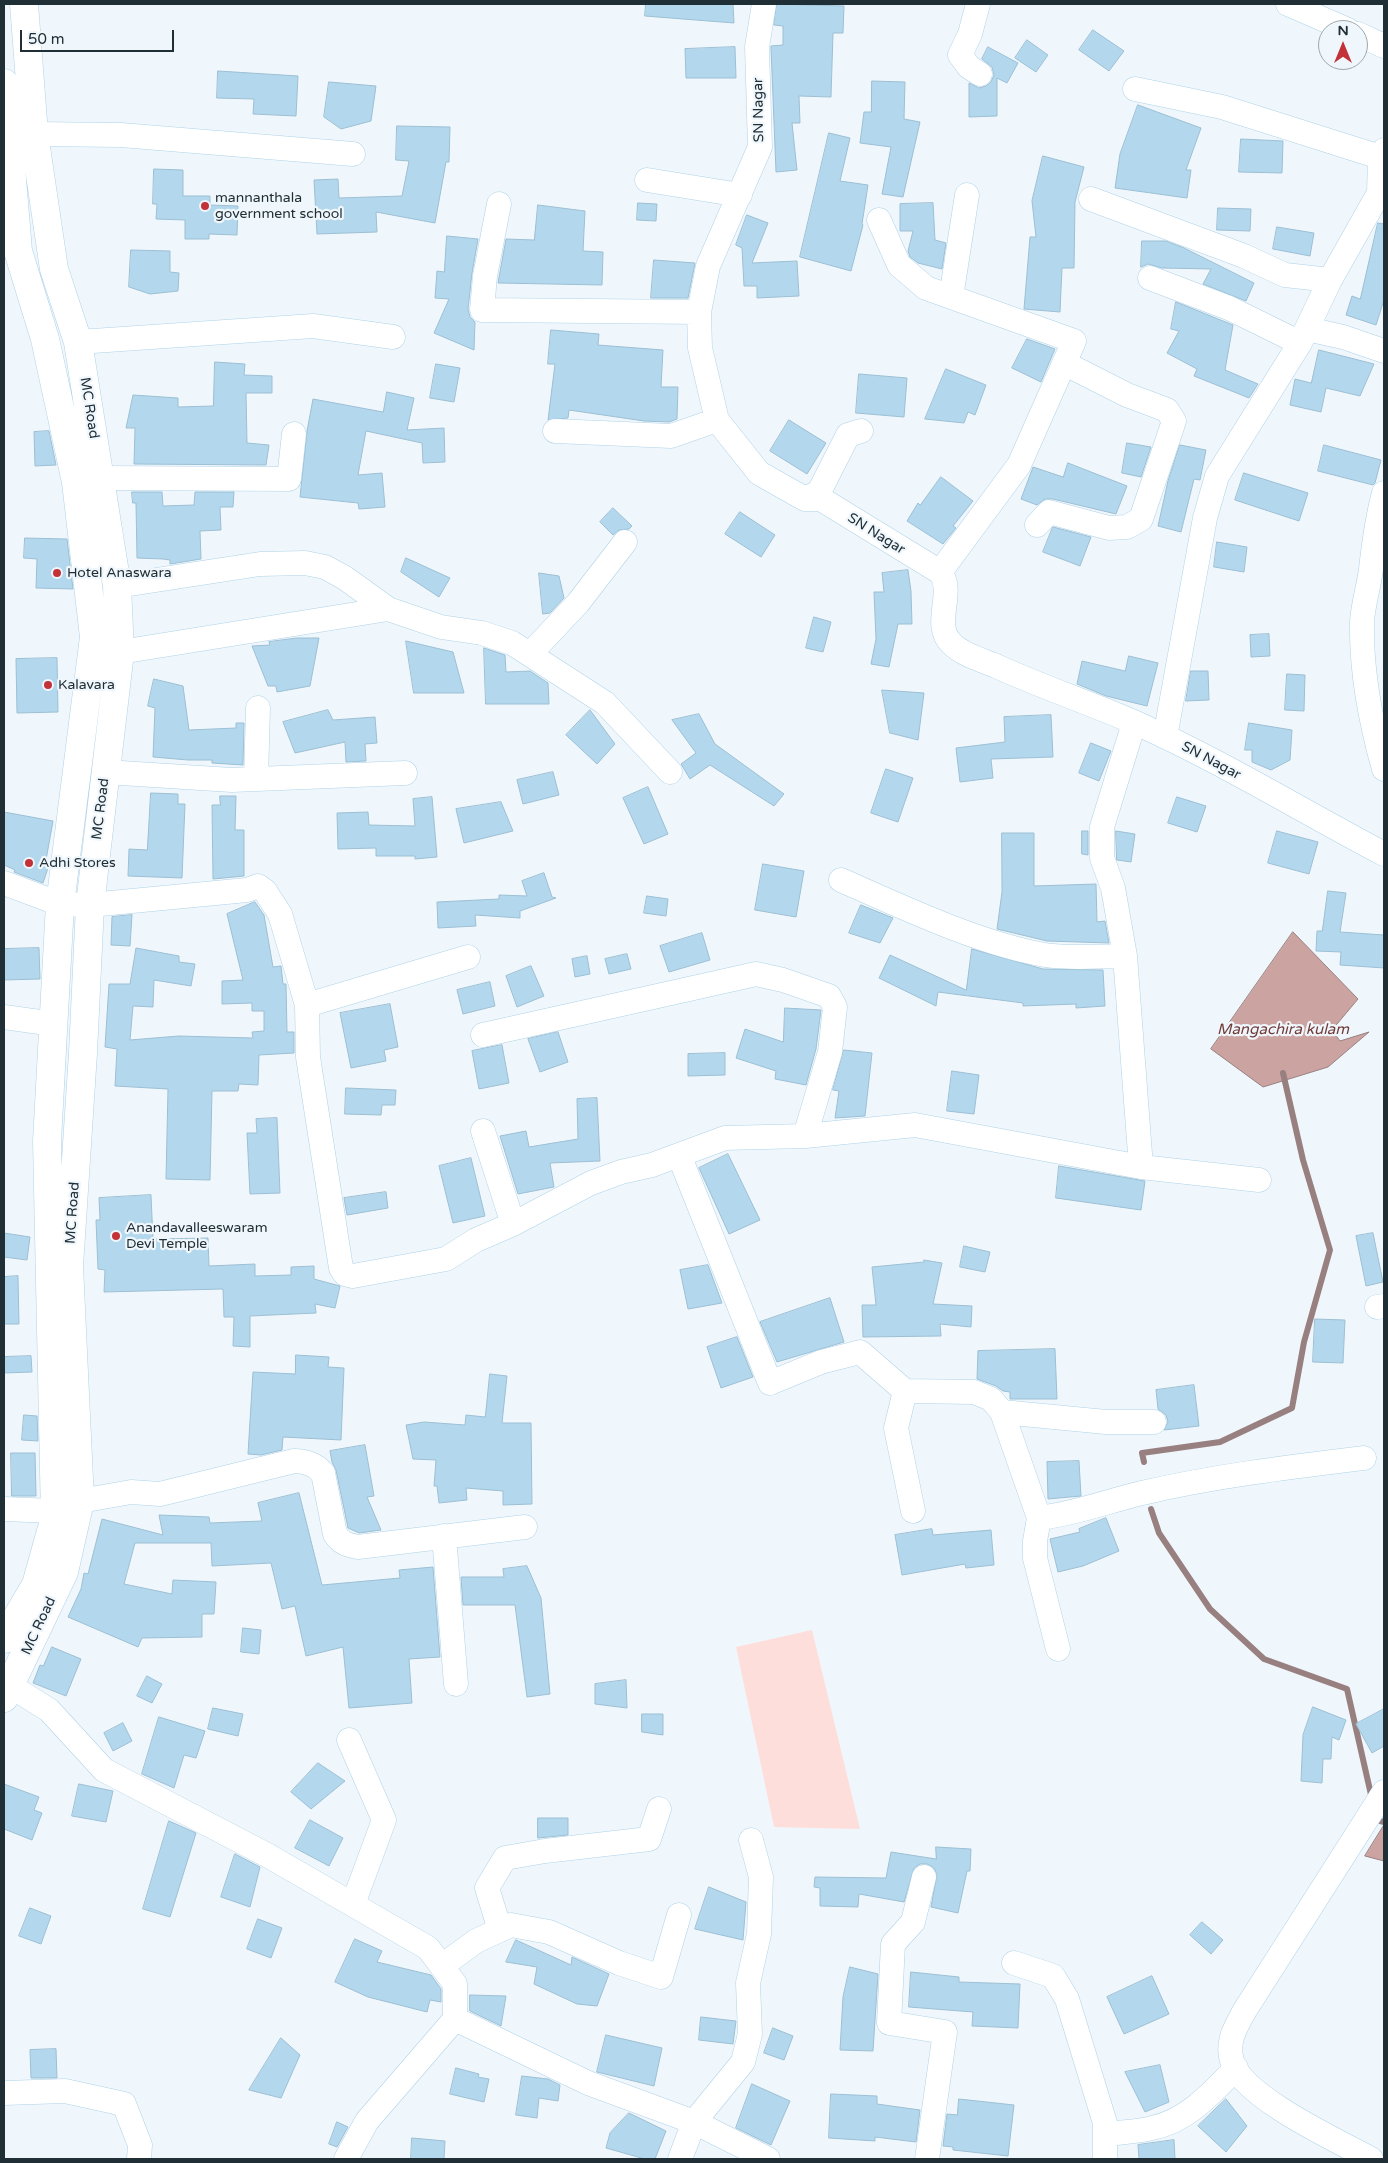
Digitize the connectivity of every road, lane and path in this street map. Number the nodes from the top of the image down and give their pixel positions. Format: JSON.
{"nodes":[{"id":1,"x":24,"y":4,"type":"edge"},
{"id":2,"x":764,"y":4,"type":"edge"},
{"id":3,"x":978,"y":4,"type":"edge"},
{"id":4,"x":1288,"y":4,"type":"edge"},
{"id":5,"x":1325,"y":20,"type":"edge"},
{"id":6,"x":1368,"y":39,"type":"edge"},
{"id":7,"x":1384,"y":46,"type":"edge"},
{"id":8,"x":980,"y":74,"type":"dead end"},
{"id":9,"x":4,"y":89,"type":"edge"},
{"id":10,"x":1136,"y":89,"type":"dead end"},
{"id":11,"x":34,"y":134,"type":"junction"},
{"id":12,"x":353,"y":154,"type":"dead end"},
{"id":13,"x":1382,"y":154,"type":"edge"},
{"id":14,"x":647,"y":180,"type":"dead end"},
{"id":15,"x":740,"y":195,"type":"junction"},
{"id":16,"x":967,"y":195,"type":"dead end"},
{"id":17,"x":1092,"y":199,"type":"dead end"},
{"id":18,"x":498,"y":204,"type":"dead end"},
{"id":19,"x":880,"y":220,"type":"dead end"},
{"id":20,"x":1150,"y":278,"type":"dead end"},
{"id":21,"x":1330,"y":280,"type":"junction"},
{"id":22,"x":951,"y":297,"type":"junction"},
{"id":23,"x":699,"y":312,"type":"junction"},
{"id":24,"x":1304,"y":336,"type":"junction"},
{"id":25,"x":393,"y":338,"type":"dead end"},
{"id":26,"x":78,"y":342,"type":"junction"},
{"id":27,"x":1384,"y":351,"type":"edge"},
{"id":28,"x":1064,"y":363,"type":"junction"},
{"id":29,"x":717,"y":420,"type":"junction"},
{"id":30,"x":555,"y":431,"type":"dead end"},
{"id":31,"x":860,"y":431,"type":"dead end"},
{"id":32,"x":294,"y":434,"type":"dead end"},
{"id":33,"x":88,"y":480,"type":"junction"},
{"id":34,"x":1384,"y":493,"type":"edge"},
{"id":35,"x":805,"y":499,"type":"junction"},
{"id":36,"x":1037,"y":525,"type":"dead end"},
{"id":37,"x":625,"y":542,"type":"dead end"},
{"id":38,"x":940,"y":572,"type":"junction"},
{"id":39,"x":117,"y":586,"type":"junction"},
{"id":40,"x":388,"y":609,"type":"junction"},
{"id":41,"x":120,"y":652,"type":"junction"},
{"id":42,"x":530,"y":654,"type":"junction"},
{"id":43,"x":258,"y":708,"type":"dead end"},
{"id":44,"x":1134,"y":723,"type":"junction"},
{"id":45,"x":1165,"y":736,"type":"junction"},
{"id":46,"x":1384,"y":769,"type":"edge"},
{"id":47,"x":105,"y":772,"type":"junction"},
{"id":48,"x":670,"y":772,"type":"dead end"},
{"id":49,"x":405,"y":773,"type":"dead end"},
{"id":50,"x":256,"y":779,"type":"junction"},
{"id":51,"x":1384,"y":854,"type":"edge"},
{"id":52,"x":841,"y":880,"type":"dead end"},
{"id":53,"x":4,"y":883,"type":"edge"},
{"id":54,"x":60,"y":904,"type":"junction"},
{"id":55,"x":90,"y":905,"type":"junction"},
{"id":56,"x":1125,"y":956,"type":"junction"},
{"id":57,"x":468,"y":957,"type":"dead end"},
{"id":58,"x":307,"y":1005,"type":"junction"},
{"id":59,"x":4,"y":1017,"type":"edge"},
{"id":60,"x":54,"y":1024,"type":"junction"},
{"id":61,"x":483,"y":1035,"type":"dead end"},
{"id":62,"x":483,"y":1132,"type":"dead end"},
{"id":63,"x":805,"y":1136,"type":"junction"},
{"id":64,"x":679,"y":1155,"type":"junction"},
{"id":65,"x":1141,"y":1166,"type":"junction"},
{"id":66,"x":1259,"y":1180,"type":"dead end"},
{"id":67,"x":513,"y":1224,"type":"junction"},
{"id":68,"x":905,"y":1391,"type":"junction"},
{"id":69,"x":1002,"y":1412,"type":"junction"},
{"id":70,"x":1154,"y":1422,"type":"dead end"},
{"id":71,"x":1364,"y":1458,"type":"dead end"},
{"id":72,"x":80,"y":1501,"type":"junction"},
{"id":73,"x":4,"y":1510,"type":"edge"},
{"id":74,"x":54,"y":1511,"type":"junction"},
{"id":75,"x":913,"y":1512,"type":"dead end"},
{"id":76,"x":1039,"y":1518,"type":"junction"},
{"id":77,"x":525,"y":1527,"type":"dead end"},
{"id":78,"x":444,"y":1536,"type":"junction"},
{"id":79,"x":4,"y":1639,"type":"edge"},
{"id":80,"x":1058,"y":1649,"type":"dead end"},
{"id":81,"x":456,"y":1684,"type":"dead end"},
{"id":82,"x":6,"y":1689,"type":"edge"},
{"id":83,"x":348,"y":1740,"type":"dead end"},
{"id":84,"x":1384,"y":1792,"type":"edge"},
{"id":85,"x":659,"y":1810,"type":"dead end"},
{"id":86,"x":751,"y":1840,"type":"dead end"},
{"id":87,"x":924,"y":1876,"type":"dead end"},
{"id":88,"x":353,"y":1904,"type":"junction"},
{"id":89,"x":679,"y":1915,"type":"dead end"},
{"id":90,"x":500,"y":1930,"type":"junction"},
{"id":91,"x":1014,"y":1963,"type":"dead end"},
{"id":92,"x":442,"y":1966,"type":"junction"},
{"id":93,"x":455,"y":2019,"type":"junction"},
{"id":94,"x":1236,"y":2068,"type":"junction"},
{"id":95,"x":4,"y":2093,"type":"edge"},
{"id":96,"x":694,"y":2122,"type":"junction"},
{"id":97,"x":1106,"y":2134,"type":"junction"},
{"id":98,"x":139,"y":2159,"type":"edge"},
{"id":99,"x":346,"y":2159,"type":"edge"},
{"id":100,"x":680,"y":2159,"type":"edge"},
{"id":101,"x":768,"y":2159,"type":"edge"},
{"id":102,"x":927,"y":2159,"type":"edge"},
{"id":103,"x":1105,"y":2159,"type":"edge"},
{"id":104,"x":1371,"y":2159,"type":"edge"}],
"edges":[{"from":1,"to":11,"type":"main road","name":"MC Road"},
{"from":2,"to":15,"type":"street","name":"SN Nagar"},
{"from":3,"to":8,"type":"street"},
{"from":4,"to":5,"type":"street"},
{"from":6,"to":7,"type":"street"},
{"from":9,"to":33,"type":"main road","name":"MC Road"},
{"from":10,"to":13,"type":"street"},
{"from":11,"to":12,"type":"street"},
{"from":11,"to":26,"type":"main road","name":"MC Road"},
{"from":13,"to":21,"type":"street"},
{"from":14,"to":15,"type":"street"},
{"from":15,"to":23,"type":"street","name":"SN Nagar"},
{"from":16,"to":22,"type":"street"},
{"from":17,"to":21,"type":"street"},
{"from":18,"to":23,"type":"street"},
{"from":19,"to":22,"type":"street"},
{"from":20,"to":24,"type":"street"},
{"from":21,"to":24,"type":"street"},
{"from":22,"to":28,"type":"street"},
{"from":23,"to":29,"type":"street","name":"SN Nagar"},
{"from":24,"to":27,"type":"street"},
{"from":24,"to":45,"type":"street"},
{"from":25,"to":26,"type":"street"},
{"from":26,"to":33,"type":"main road","name":"MC Road"},
{"from":28,"to":36,"type":"street"},
{"from":28,"to":38,"type":"street"},
{"from":29,"to":30,"type":"street"},
{"from":29,"to":35,"type":"street","name":"SN Nagar"},
{"from":31,"to":35,"type":"street"},
{"from":32,"to":33,"type":"street"},
{"from":33,"to":39,"type":"main road","name":"MC Road"},
{"from":33,"to":54,"type":"main road","name":"MC Road"},
{"from":34,"to":46,"type":"street"},
{"from":35,"to":38,"type":"street","name":"SN Nagar"},
{"from":37,"to":42,"type":"street"},
{"from":38,"to":44,"type":"street","name":"SN Nagar"},
{"from":39,"to":40,"type":"street"},
{"from":39,"to":41,"type":"main road","name":"MC Road"},
{"from":40,"to":41,"type":"street"},
{"from":40,"to":42,"type":"street"},
{"from":41,"to":47,"type":"main road","name":"MC Road"},
{"from":42,"to":48,"type":"street"},
{"from":43,"to":50,"type":"street"},
{"from":44,"to":45,"type":"street","name":"SN Nagar"},
{"from":44,"to":56,"type":"street"},
{"from":45,"to":51,"type":"street","name":"SN Nagar"},
{"from":47,"to":50,"type":"street"},
{"from":47,"to":55,"type":"main road","name":"MC Road"},
{"from":49,"to":50,"type":"street"},
{"from":52,"to":56,"type":"street"},
{"from":53,"to":54,"type":"street"},
{"from":54,"to":55,"type":"street"},
{"from":54,"to":60,"type":"main road","name":"MC Road"},
{"from":55,"to":58,"type":"street"},
{"from":55,"to":72,"type":"main road","name":"MC Road"},
{"from":56,"to":65,"type":"street"},
{"from":57,"to":58,"type":"street"},
{"from":58,"to":67,"type":"street"},
{"from":59,"to":60,"type":"street"},
{"from":60,"to":74,"type":"main road","name":"MC Road"},
{"from":61,"to":63,"type":"street"},
{"from":62,"to":67,"type":"street"},
{"from":63,"to":64,"type":"street"},
{"from":63,"to":65,"type":"street"},
{"from":64,"to":67,"type":"street"},
{"from":64,"to":68,"type":"street"},
{"from":65,"to":66,"type":"street"},
{"from":68,"to":69,"type":"street"},
{"from":68,"to":75,"type":"street"},
{"from":69,"to":70,"type":"street"},
{"from":69,"to":76,"type":"street"},
{"from":71,"to":76,"type":"street"},
{"from":72,"to":78,"type":"street"},
{"from":72,"to":82,"type":"main road","name":"MC Road"},
{"from":73,"to":74,"type":"street"},
{"from":74,"to":79,"type":"main road","name":"MC Road"},
{"from":76,"to":80,"type":"street"},
{"from":77,"to":78,"type":"street"},
{"from":78,"to":81,"type":"street"},
{"from":82,"to":88,"type":"street"},
{"from":83,"to":88,"type":"street"},
{"from":84,"to":94,"type":"street"},
{"from":85,"to":90,"type":"street"},
{"from":86,"to":96,"type":"street"},
{"from":87,"to":102,"type":"street"},
{"from":88,"to":92,"type":"street"},
{"from":89,"to":90,"type":"street"},
{"from":90,"to":92,"type":"street"},
{"from":91,"to":97,"type":"street"},
{"from":92,"to":93,"type":"street"},
{"from":93,"to":96,"type":"street"},
{"from":93,"to":99,"type":"street"},
{"from":94,"to":97,"type":"street"},
{"from":94,"to":104,"type":"street"},
{"from":95,"to":98,"type":"street"},
{"from":96,"to":100,"type":"street"},
{"from":96,"to":101,"type":"street"},
{"from":97,"to":103,"type":"street"}]}
